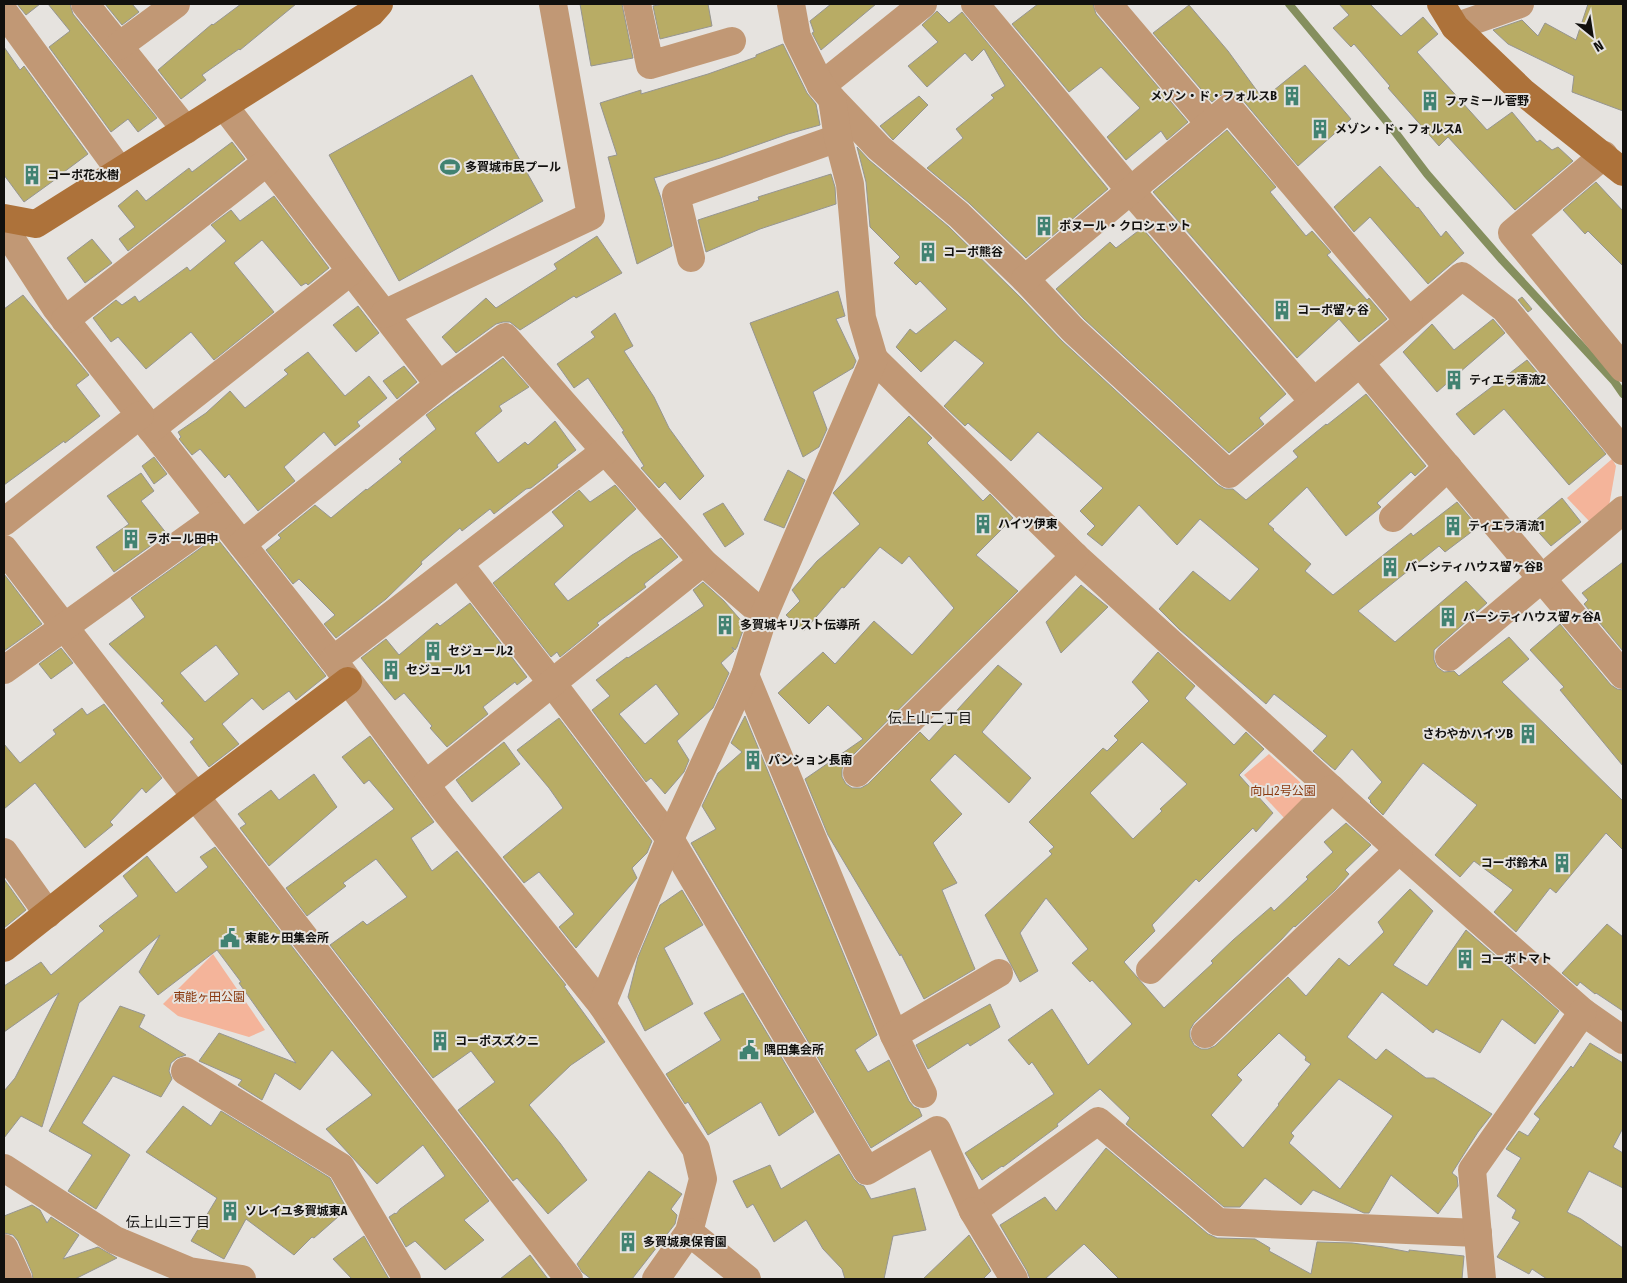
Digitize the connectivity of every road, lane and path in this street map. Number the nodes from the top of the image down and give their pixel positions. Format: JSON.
{"nodes":[{"id":1,"x":85,"y":4,"type":"edge"},
{"id":2,"x":176,"y":4,"type":"edge"},
{"id":3,"x":379,"y":4,"type":"edge"},
{"id":4,"x":553,"y":4,"type":"edge"},
{"id":5,"x":637,"y":4,"type":"edge"},
{"id":6,"x":792,"y":4,"type":"edge"},
{"id":7,"x":923,"y":4,"type":"edge"},
{"id":8,"x":975,"y":4,"type":"edge"},
{"id":9,"x":1108,"y":4,"type":"edge"},
{"id":10,"x":1441,"y":4,"type":"edge"},
{"id":11,"x":1520,"y":4,"type":"edge"},
{"id":12,"x":4,"y":12,"type":"edge"},
{"id":13,"x":1455,"y":27,"type":"junction"},
{"id":14,"x":732,"y":41,"type":"dead end"},
{"id":15,"x":119,"y":46,"type":"junction"},
{"id":16,"x":826,"y":92,"type":"junction"},
{"id":17,"x":224,"y":106,"type":"junction"},
{"id":18,"x":1210,"y":124,"type":"junction"},
{"id":19,"x":186,"y":130,"type":"junction"},
{"id":20,"x":838,"y":138,"type":"junction"},
{"id":21,"x":267,"y":162,"type":"junction"},
{"id":22,"x":1613,"y":164,"type":"edge"},
{"id":23,"x":120,"y":171,"type":"junction"},
{"id":24,"x":1130,"y":190,"type":"junction"},
{"id":25,"x":4,"y":218,"type":"edge"},
{"id":26,"x":4,"y":228,"type":"edge"},
{"id":27,"x":691,"y":258,"type":"dead end"},
{"id":28,"x":351,"y":271,"type":"junction"},
{"id":29,"x":1025,"y":279,"type":"junction"},
{"id":30,"x":384,"y":314,"type":"junction"},
{"id":31,"x":65,"y":320,"type":"junction"},
{"id":32,"x":1408,"y":321,"type":"junction"},
{"id":33,"x":874,"y":359,"type":"junction"},
{"id":34,"x":1360,"y":363,"type":"junction"},
{"id":35,"x":1623,"y":368,"type":"edge"},
{"id":36,"x":439,"y":385,"type":"junction"},
{"id":37,"x":1314,"y":402,"type":"junction"},
{"id":38,"x":146,"y":422,"type":"junction"},
{"id":39,"x":605,"y":451,"type":"junction"},
{"id":40,"x":1623,"y":451,"type":"edge"},
{"id":41,"x":1448,"y":467,"type":"junction"},
{"id":42,"x":1623,"y":510,"type":"edge"},
{"id":43,"x":219,"y":516,"type":"junction"},
{"id":44,"x":1394,"y":518,"type":"dead end"},
{"id":45,"x":4,"y":522,"type":"edge"},
{"id":46,"x":242,"y":544,"type":"junction"},
{"id":47,"x":4,"y":549,"type":"edge"},
{"id":48,"x":1075,"y":556,"type":"junction"},
{"id":49,"x":703,"y":562,"type":"junction"},
{"id":50,"x":459,"y":564,"type":"junction"},
{"id":51,"x":1542,"y":579,"type":"junction"},
{"id":52,"x":764,"y":615,"type":"junction"},
{"id":53,"x":64,"y":627,"type":"junction"},
{"id":54,"x":1449,"y":657,"type":"dead end"},
{"id":55,"x":4,"y":670,"type":"edge"},
{"id":56,"x":341,"y":670,"type":"junction"},
{"id":57,"x":745,"y":675,"type":"junction"},
{"id":58,"x":1623,"y":675,"type":"edge"},
{"id":59,"x":552,"y":683,"type":"junction"},
{"id":60,"x":856,"y":773,"type":"dead end"},
{"id":61,"x":426,"y":784,"type":"junction"},
{"id":62,"x":1332,"y":789,"type":"junction"},
{"id":63,"x":195,"y":797,"type":"junction"},
{"id":64,"x":670,"y":839,"type":"junction"},
{"id":65,"x":1399,"y":850,"type":"junction"},
{"id":66,"x":4,"y":852,"type":"edge"},
{"id":67,"x":48,"y":914,"type":"junction"},
{"id":68,"x":4,"y":948,"type":"edge"},
{"id":69,"x":1150,"y":970,"type":"dead end"},
{"id":70,"x":999,"y":973,"type":"dead end"},
{"id":71,"x":602,"y":1005,"type":"junction"},
{"id":72,"x":1583,"y":1012,"type":"junction"},
{"id":73,"x":1205,"y":1034,"type":"dead end"},
{"id":74,"x":894,"y":1035,"type":"junction"},
{"id":75,"x":1623,"y":1040,"type":"edge"},
{"id":76,"x":186,"y":1071,"type":"dead end"},
{"id":77,"x":923,"y":1094,"type":"dead end"},
{"id":78,"x":4,"y":1168,"type":"edge"},
{"id":79,"x":973,"y":1211,"type":"junction"},
{"id":80,"x":689,"y":1232,"type":"junction"},
{"id":81,"x":1478,"y":1233,"type":"junction"},
{"id":82,"x":4,"y":1248,"type":"edge"},
{"id":83,"x":18,"y":1279,"type":"edge"},
{"id":84,"x":235,"y":1279,"type":"edge"},
{"id":85,"x":407,"y":1279,"type":"edge"},
{"id":86,"x":569,"y":1279,"type":"edge"},
{"id":87,"x":656,"y":1279,"type":"edge"},
{"id":88,"x":747,"y":1279,"type":"edge"},
{"id":89,"x":1014,"y":1279,"type":"edge"},
{"id":90,"x":1482,"y":1279,"type":"edge"}],
"edges":[{"from":1,"to":15,"type":"street"},
{"from":2,"to":15,"type":"street"},
{"from":3,"to":17,"type":"street"},
{"from":4,"to":30,"type":"street"},
{"from":5,"to":14,"type":"street"},
{"from":6,"to":16,"type":"street"},
{"from":7,"to":16,"type":"street"},
{"from":8,"to":24,"type":"street"},
{"from":9,"to":18,"type":"street"},
{"from":10,"to":13,"type":"street"},
{"from":11,"to":13,"type":"street"},
{"from":12,"to":23,"type":"street"},
{"from":13,"to":22,"type":"street"},
{"from":15,"to":19,"type":"street"},
{"from":16,"to":20,"type":"street"},
{"from":16,"to":29,"type":"street"},
{"from":17,"to":19,"type":"street"},
{"from":17,"to":21,"type":"street"},
{"from":18,"to":24,"type":"street"},
{"from":18,"to":32,"type":"street"},
{"from":19,"to":23,"type":"street"},
{"from":20,"to":27,"type":"street"},
{"from":20,"to":33,"type":"street"},
{"from":21,"to":28,"type":"street"},
{"from":21,"to":31,"type":"street"},
{"from":22,"to":35,"type":"street"},
{"from":23,"to":25,"type":"street"},
{"from":24,"to":29,"type":"street"},
{"from":24,"to":37,"type":"street"},
{"from":26,"to":31,"type":"street"},
{"from":28,"to":30,"type":"street"},
{"from":28,"to":38,"type":"street"},
{"from":29,"to":37,"type":"street"},
{"from":30,"to":36,"type":"street"},
{"from":31,"to":38,"type":"street"},
{"from":32,"to":34,"type":"street"},
{"from":32,"to":40,"type":"street"},
{"from":33,"to":48,"type":"street"},
{"from":33,"to":52,"type":"street"},
{"from":34,"to":37,"type":"street"},
{"from":34,"to":41,"type":"street"},
{"from":36,"to":39,"type":"street"},
{"from":36,"to":46,"type":"street"},
{"from":38,"to":43,"type":"street"},
{"from":38,"to":45,"type":"street"},
{"from":39,"to":49,"type":"street"},
{"from":39,"to":50,"type":"street"},
{"from":41,"to":44,"type":"street"},
{"from":41,"to":51,"type":"street"},
{"from":42,"to":51,"type":"street"},
{"from":43,"to":46,"type":"street"},
{"from":43,"to":53,"type":"street"},
{"from":46,"to":56,"type":"street"},
{"from":47,"to":53,"type":"street"},
{"from":48,"to":60,"type":"street"},
{"from":48,"to":62,"type":"street"},
{"from":49,"to":52,"type":"street"},
{"from":49,"to":59,"type":"street"},
{"from":50,"to":56,"type":"street"},
{"from":50,"to":59,"type":"street"},
{"from":51,"to":54,"type":"street"},
{"from":51,"to":58,"type":"street"},
{"from":52,"to":57,"type":"street"},
{"from":53,"to":55,"type":"street"},
{"from":53,"to":63,"type":"street"},
{"from":56,"to":61,"type":"street"},
{"from":56,"to":63,"type":"street"},
{"from":57,"to":64,"type":"street"},
{"from":57,"to":74,"type":"street"},
{"from":59,"to":61,"type":"street"},
{"from":59,"to":64,"type":"street"},
{"from":61,"to":71,"type":"street"},
{"from":62,"to":65,"type":"street"},
{"from":62,"to":69,"type":"street"},
{"from":63,"to":67,"type":"street"},
{"from":63,"to":86,"type":"street"},
{"from":64,"to":71,"type":"street"},
{"from":64,"to":79,"type":"street"},
{"from":65,"to":72,"type":"street"},
{"from":65,"to":73,"type":"street"},
{"from":66,"to":67,"type":"street"},
{"from":67,"to":68,"type":"street"},
{"from":70,"to":74,"type":"street"},
{"from":71,"to":80,"type":"street"},
{"from":72,"to":75,"type":"street"},
{"from":72,"to":81,"type":"street"},
{"from":74,"to":77,"type":"street"},
{"from":76,"to":85,"type":"street"},
{"from":78,"to":84,"type":"street"},
{"from":79,"to":81,"type":"street"},
{"from":79,"to":89,"type":"street"},
{"from":80,"to":87,"type":"street"},
{"from":80,"to":88,"type":"street"},
{"from":81,"to":90,"type":"street"},
{"from":82,"to":83,"type":"street"}]}
